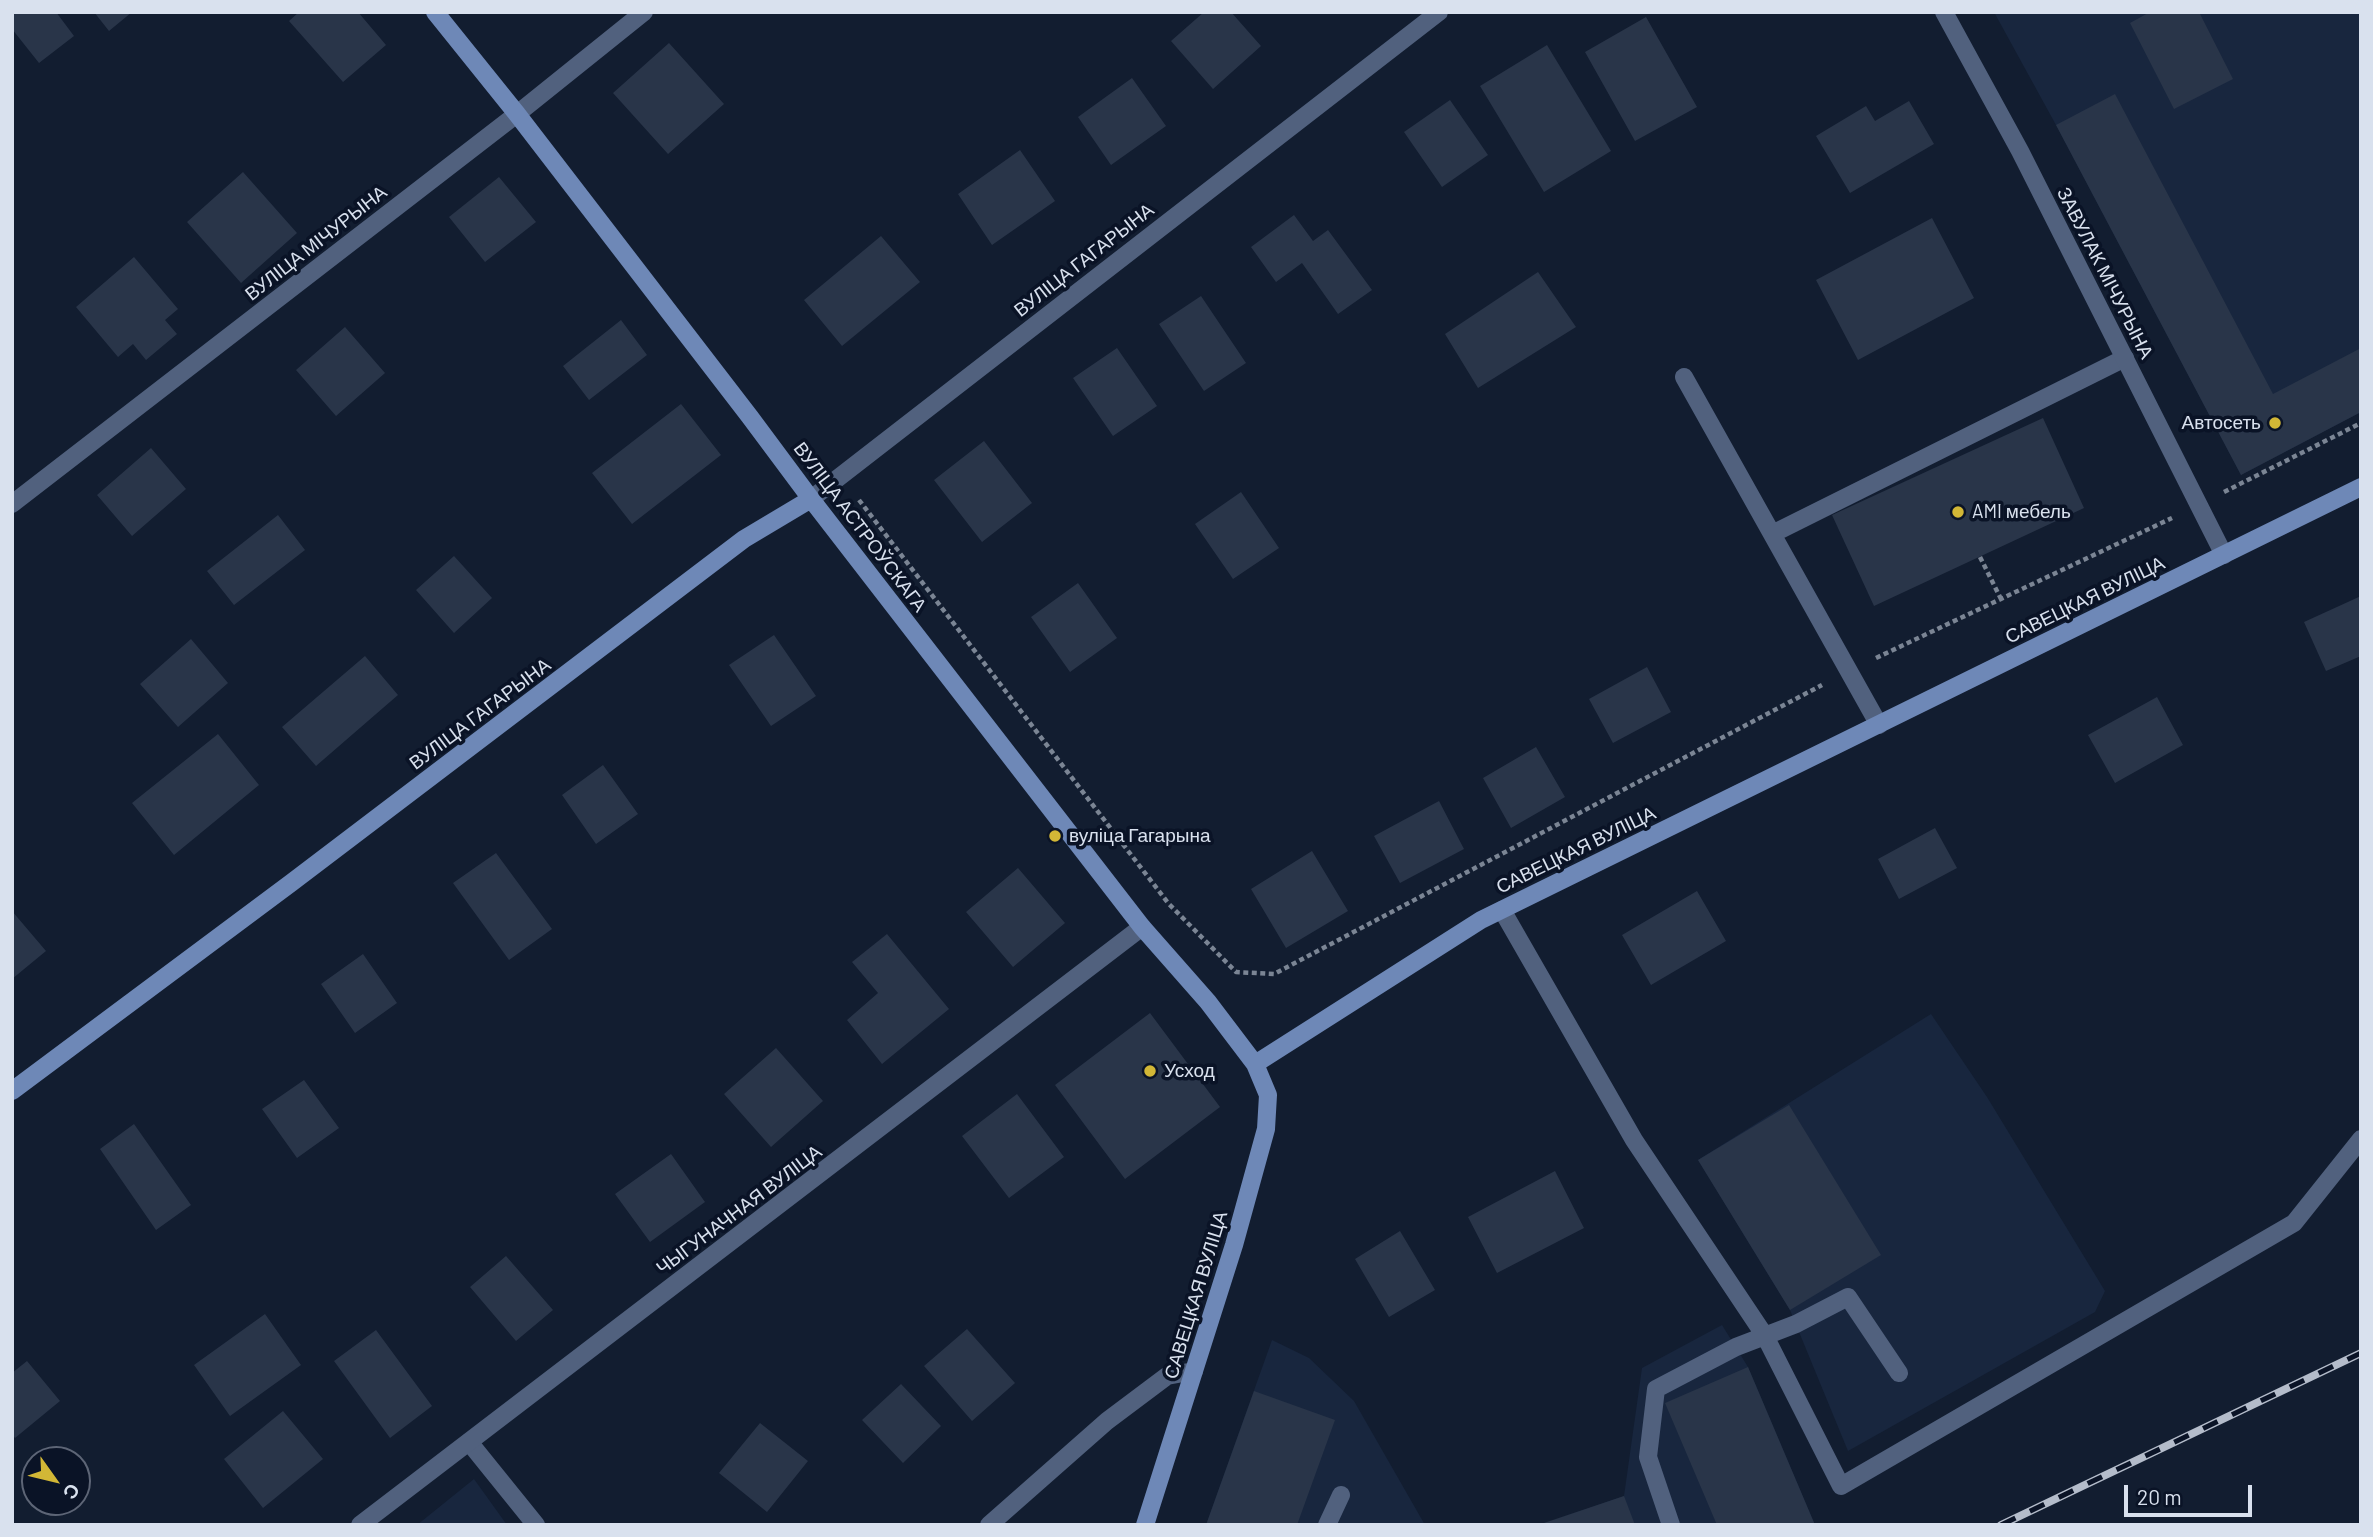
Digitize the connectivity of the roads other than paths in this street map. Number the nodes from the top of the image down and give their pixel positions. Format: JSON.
{"nodes":[{"id":1,"x":435,"y":12,"type":"edge"},
{"id":2,"x":644,"y":12,"type":"edge"},
{"id":3,"x":1438,"y":12,"type":"edge"},
{"id":4,"x":1944,"y":12,"type":"edge"},
{"id":5,"x":517,"y":114,"type":"junction"},
{"id":6,"x":2125,"y":358,"type":"junction"},
{"id":7,"x":1684,"y":377,"type":"dead end"},
{"id":8,"x":2361,"y":486,"type":"edge"},
{"id":9,"x":811,"y":499,"type":"junction"},
{"id":10,"x":12,"y":504,"type":"edge"},
{"id":11,"x":1772,"y":534,"type":"junction"},
{"id":12,"x":2224,"y":555,"type":"junction"},
{"id":13,"x":1879,"y":725,"type":"junction"},
{"id":14,"x":1502,"y":910,"type":"junction"},
{"id":15,"x":1142,"y":927,"type":"junction"},
{"id":16,"x":1255,"y":1064,"type":"junction"},
{"id":17,"x":12,"y":1090,"type":"edge"},
{"id":18,"x":2361,"y":1139,"type":"edge"},
{"id":19,"x":1765,"y":1336,"type":"junction"},
{"id":20,"x":1194,"y":1371,"type":"junction"},
{"id":21,"x":1899,"y":1373,"type":"dead end"},
{"id":22,"x":468,"y":1442,"type":"junction"},
{"id":23,"x":1341,"y":1495,"type":"dead end"},
{"id":24,"x":360,"y":1525,"type":"edge"},
{"id":25,"x":536,"y":1525,"type":"edge"},
{"id":26,"x":989,"y":1525,"type":"edge"},
{"id":27,"x":1145,"y":1525,"type":"edge"},
{"id":28,"x":1327,"y":1525,"type":"edge"},
{"id":29,"x":1671,"y":1525,"type":"edge"}],
"edges":[{"from":1,"to":5,"type":"main road","name":"ВУЛІЦА АСТРОЎСКАГА"},
{"from":2,"to":5,"type":"street","name":"ВУЛІЦА МІЧУРЫНА"},
{"from":3,"to":9,"type":"street","name":"ВУЛІЦА ГАГАРЫНА"},
{"from":4,"to":6,"type":"street","name":"ЗАВУЛАК МІЧУРЫНА"},
{"from":5,"to":9,"type":"main road","name":"ВУЛІЦА АСТРОЎСКАГА"},
{"from":5,"to":10,"type":"street","name":"ВУЛІЦА МІЧУРЫНА"},
{"from":6,"to":11,"type":"street"},
{"from":6,"to":12,"type":"street","name":"ЗАВУЛАК МІЧУРЫНА"},
{"from":7,"to":11,"type":"street"},
{"from":8,"to":12,"type":"main road","name":"САВЕЦКАЯ ВУЛІЦА"},
{"from":9,"to":15,"type":"main road","name":"ВУЛІЦА АСТРОЎСКАГА"},
{"from":9,"to":17,"type":"main road","name":"ВУЛІЦА ГАГАРЫНА"},
{"from":11,"to":13,"type":"street"},
{"from":12,"to":13,"type":"main road","name":"САВЕЦКАЯ ВУЛІЦА"},
{"from":13,"to":14,"type":"main road","name":"САВЕЦКАЯ ВУЛІЦА"},
{"from":14,"to":16,"type":"main road","name":"САВЕЦКАЯ ВУЛІЦА"},
{"from":14,"to":19,"type":"street"},
{"from":15,"to":16,"type":"main road","name":"ВУЛІЦА АСТРОЎСКАГА"},
{"from":15,"to":22,"type":"street","name":"ЧЫГУНАЧНАЯ ВУЛІЦА"},
{"from":16,"to":20,"type":"main road","name":"САВЕЦКАЯ ВУЛІЦА"},
{"from":18,"to":19,"type":"street"},
{"from":19,"to":21,"type":"street"},
{"from":19,"to":29,"type":"street"},
{"from":20,"to":26,"type":"street"},
{"from":20,"to":27,"type":"main road","name":"САВЕЦКАЯ ВУЛІЦА"},
{"from":22,"to":24,"type":"street","name":"ЧЫГУНАЧНАЯ ВУЛІЦА"},
{"from":22,"to":25,"type":"street"},
{"from":23,"to":28,"type":"street"}]}
